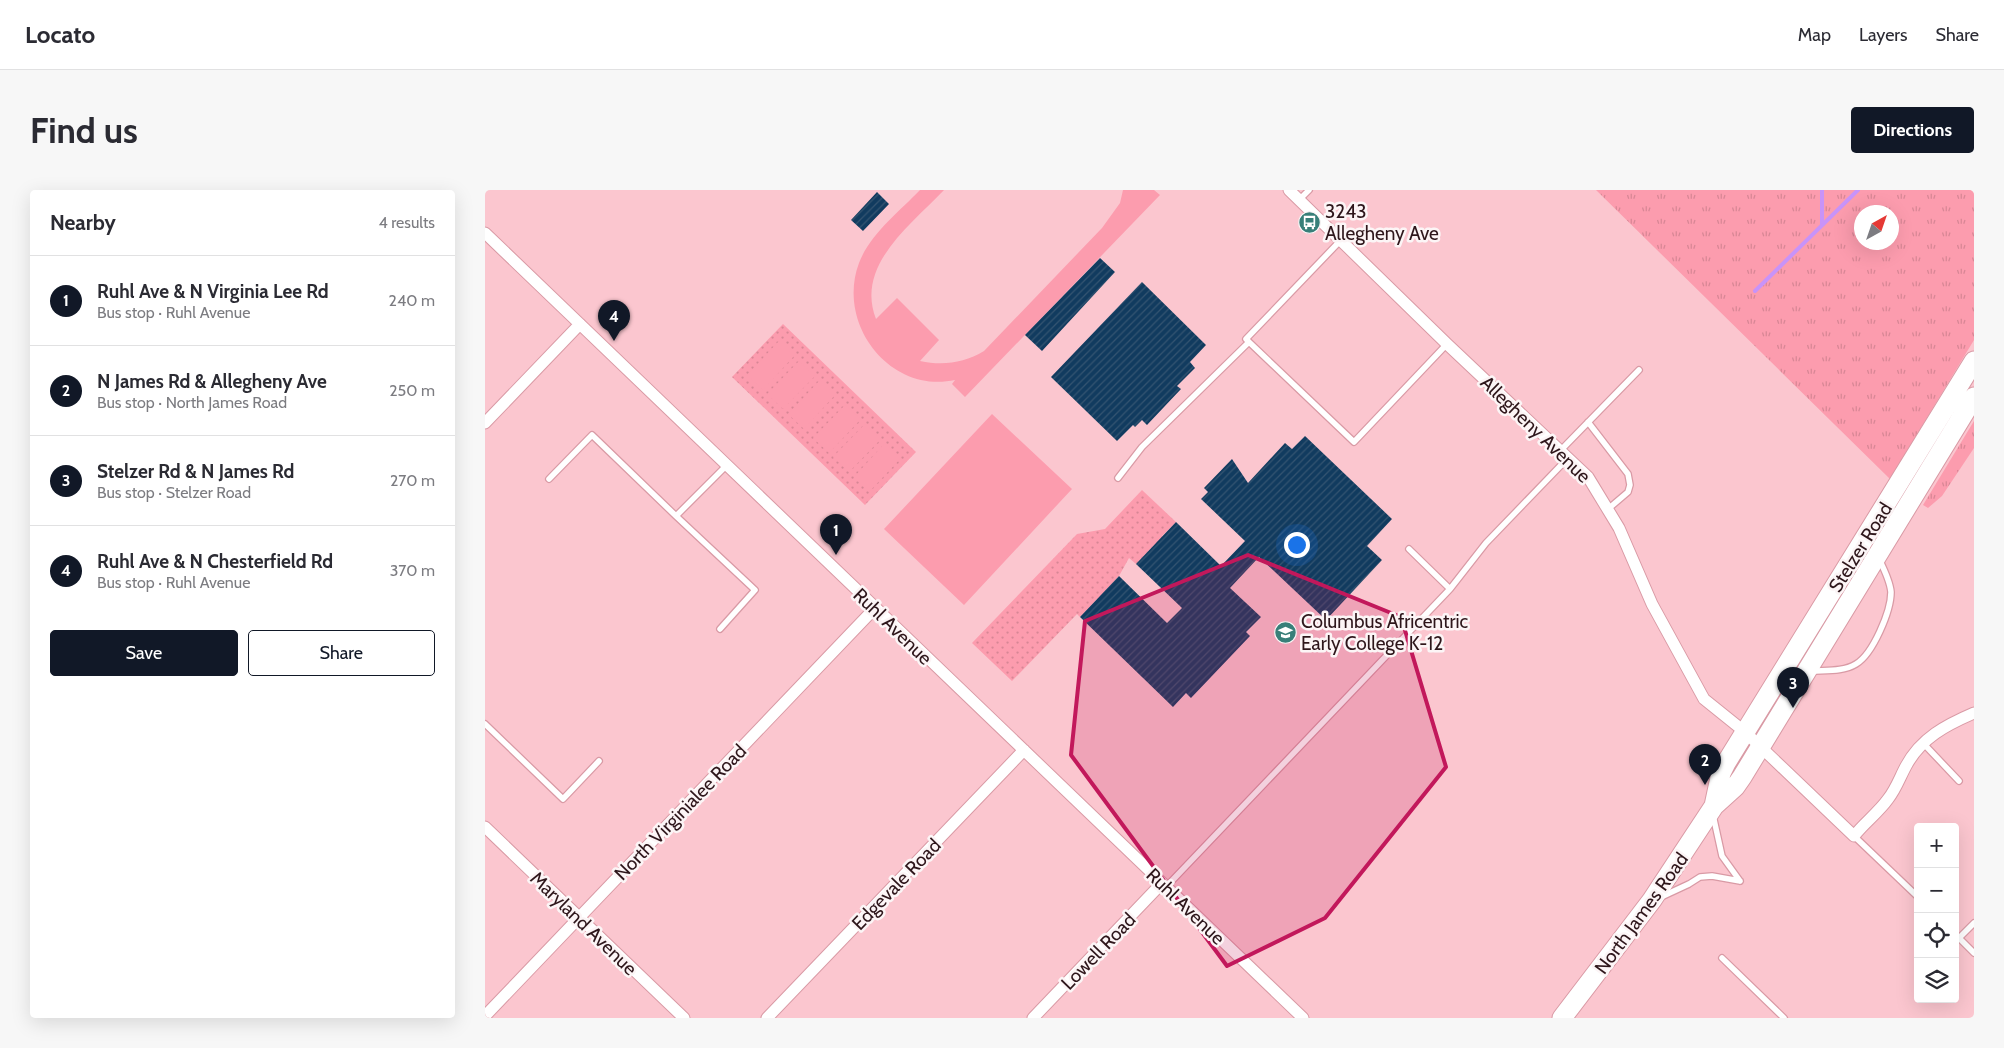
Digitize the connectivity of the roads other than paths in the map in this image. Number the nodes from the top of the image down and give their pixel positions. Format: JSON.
{"nodes":[{"id":1,"x":1289,"y":190,"type":"edge"},
{"id":2,"x":1309,"y":190,"type":"edge"},
{"id":3,"x":1299,"y":200,"type":"junction"},
{"id":4,"x":485,"y":232,"type":"edge"},
{"id":5,"x":1341,"y":240,"type":"junction"},
{"id":6,"x":580,"y":324,"type":"junction"},
{"id":7,"x":1249,"y":342,"type":"junction"},
{"id":8,"x":1447,"y":344,"type":"junction"},
{"id":9,"x":1974,"y":361,"type":"edge"},
{"id":10,"x":1639,"y":370,"type":"dead end"},
{"id":11,"x":1974,"y":397,"type":"edge"},
{"id":12,"x":1588,"y":422,"type":"junction"},
{"id":13,"x":485,"y":423,"type":"edge"},
{"id":14,"x":1564,"y":455,"type":"junction"},
{"id":15,"x":726,"y":466,"type":"junction"},
{"id":16,"x":1118,"y":478,"type":"dead end"},
{"id":17,"x":549,"y":479,"type":"dead end"},
{"id":18,"x":1608,"y":509,"type":"junction"},
{"id":19,"x":676,"y":516,"type":"junction"},
{"id":20,"x":1409,"y":549,"type":"dead end"},
{"id":21,"x":1878,"y":555,"type":"junction"},
{"id":22,"x":1451,"y":589,"type":"junction"},
{"id":23,"x":875,"y":608,"type":"junction"},
{"id":24,"x":719,"y":629,"type":"dead end"},
{"id":25,"x":1806,"y":672,"type":"junction"},
{"id":26,"x":1974,"y":713,"type":"edge"},
{"id":27,"x":485,"y":724,"type":"edge"},
{"id":28,"x":1745,"y":732,"type":"junction"},
{"id":29,"x":1923,"y":743,"type":"junction"},
{"id":30,"x":1760,"y":747,"type":"junction"},
{"id":31,"x":1024,"y":750,"type":"junction"},
{"id":32,"x":599,"y":761,"type":"dead end"},
{"id":33,"x":1959,"y":781,"type":"dead end"},
{"id":34,"x":1713,"y":808,"type":"junction"},
{"id":35,"x":485,"y":827,"type":"edge"},
{"id":36,"x":1854,"y":836,"type":"junction"},
{"id":37,"x":1164,"y":885,"type":"junction"},
{"id":38,"x":1914,"y":894,"type":"edge"},
{"id":39,"x":1652,"y":900,"type":"junction"},
{"id":40,"x":578,"y":917,"type":"junction"},
{"id":41,"x":1974,"y":924,"type":"edge"},
{"id":42,"x":1959,"y":935,"type":"edge"},
{"id":43,"x":1959,"y":938,"type":"edge"},
{"id":44,"x":1974,"y":952,"type":"edge"},
{"id":45,"x":1722,"y":958,"type":"dead end"},
{"id":46,"x":1290,"y":1014,"type":"edge"},
{"id":47,"x":485,"y":1016,"type":"edge"},
{"id":48,"x":684,"y":1018,"type":"edge"},
{"id":49,"x":767,"y":1018,"type":"edge"},
{"id":50,"x":1033,"y":1018,"type":"edge"},
{"id":51,"x":1303,"y":1018,"type":"edge"},
{"id":52,"x":1562,"y":1018,"type":"edge"},
{"id":53,"x":1784,"y":1018,"type":"edge"}],
"edges":[{"from":1,"to":3,"type":"street","name":"Allegheny Avenue"},
{"from":2,"to":3,"type":"lane"},
{"from":3,"to":5,"type":"street","name":"Allegheny Avenue"},
{"from":4,"to":6,"type":"street","name":"Ruhl Avenue"},
{"from":5,"to":7,"type":"lane"},
{"from":5,"to":8,"type":"street","name":"Allegheny Avenue"},
{"from":6,"to":13,"type":"street"},
{"from":6,"to":15,"type":"street","name":"Ruhl Avenue"},
{"from":7,"to":8,"type":"lane"},
{"from":7,"to":16,"type":"lane"},
{"from":8,"to":14,"type":"street","name":"Allegheny Avenue"},
{"from":9,"to":28,"type":"main road","name":"Stelzer Road"},
{"from":10,"to":12,"type":"lane"},
{"from":11,"to":21,"type":"main road","name":"Stelzer Road"},
{"from":12,"to":14,"type":"lane"},
{"from":12,"to":18,"type":"lane"},
{"from":14,"to":18,"type":"street","name":"Allegheny Avenue"},
{"from":14,"to":22,"type":"lane"},
{"from":15,"to":19,"type":"lane"},
{"from":15,"to":23,"type":"street","name":"Ruhl Avenue"},
{"from":17,"to":19,"type":"lane"},
{"from":18,"to":28,"type":"street","name":"Allegheny Avenue"},
{"from":19,"to":24,"type":"lane"},
{"from":20,"to":22,"type":"lane"},
{"from":21,"to":25,"type":"main road","name":"Stelzer Road"},
{"from":21,"to":25,"type":"lane"},
{"from":22,"to":37,"type":"lane"},
{"from":23,"to":31,"type":"street","name":"Ruhl Avenue"},
{"from":23,"to":40,"type":"street","name":"North Virginialee Road"},
{"from":25,"to":30,"type":"main road","name":"Stelzer Road"},
{"from":26,"to":29,"type":"street"},
{"from":27,"to":32,"type":"lane"},
{"from":28,"to":30,"type":"street"},
{"from":28,"to":34,"type":"main road","name":"North James Road"},
{"from":29,"to":33,"type":"lane"},
{"from":29,"to":36,"type":"street"},
{"from":30,"to":34,"type":"main road","name":"North James Road"},
{"from":30,"to":36,"type":"street"},
{"from":31,"to":37,"type":"street","name":"Ruhl Avenue"},
{"from":31,"to":49,"type":"street","name":"Edgevale Road"},
{"from":34,"to":39,"type":"main road","name":"North James Road"},
{"from":34,"to":39,"type":"lane"},
{"from":35,"to":40,"type":"street","name":"Maryland Avenue"},
{"from":36,"to":38,"type":"lane"},
{"from":37,"to":46,"type":"street","name":"Ruhl Avenue"},
{"from":37,"to":50,"type":"street","name":"Lowell Road"},
{"from":39,"to":52,"type":"main road","name":"North James Road"},
{"from":40,"to":47,"type":"street","name":"North Virginialee Road"},
{"from":40,"to":48,"type":"street","name":"Maryland Avenue"},
{"from":41,"to":42,"type":"lane"},
{"from":43,"to":44,"type":"lane"},
{"from":45,"to":53,"type":"lane"},
{"from":46,"to":51,"type":"street","name":"Ruhl Avenue"}]}
